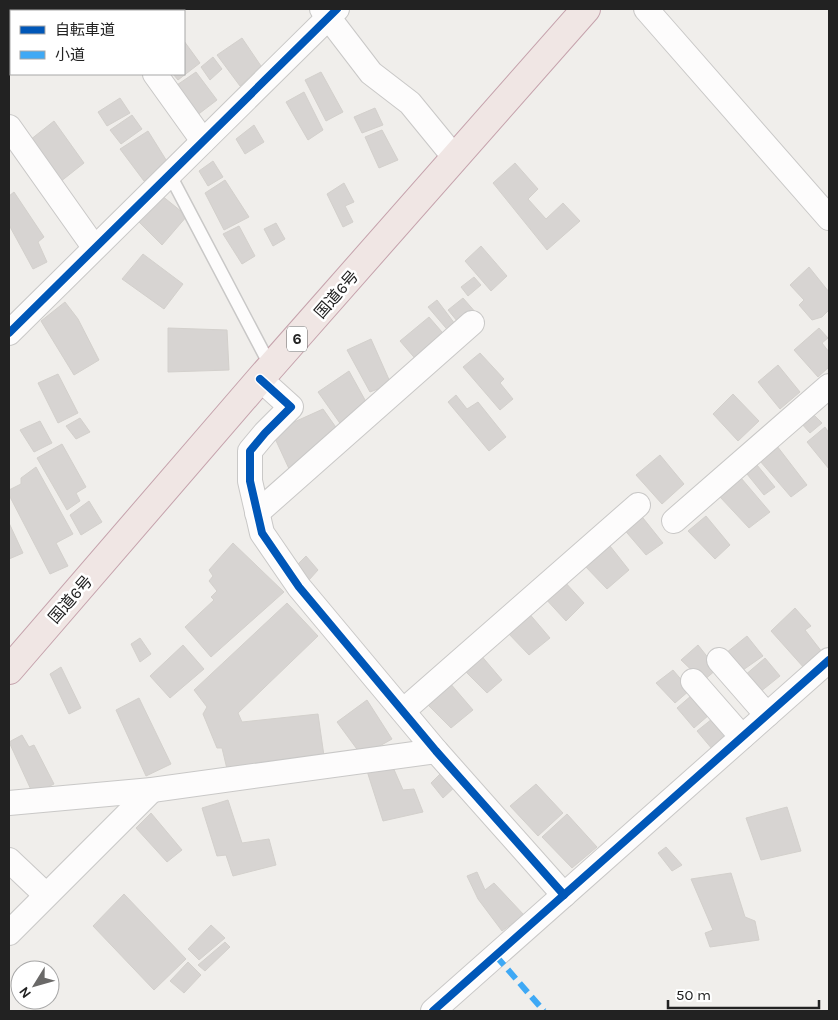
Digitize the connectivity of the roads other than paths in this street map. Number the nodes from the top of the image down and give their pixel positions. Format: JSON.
{"nodes":[{"id":1,"x":586,"y":9,"type":"edge"},
{"id":2,"x":646,"y":9,"type":"edge"},
{"id":3,"x":329,"y":12,"type":"edge"},
{"id":4,"x":156,"y":75,"type":"edge"},
{"id":5,"x":9,"y":128,"type":"edge"},
{"id":6,"x":203,"y":141,"type":"junction"},
{"id":7,"x":455,"y":158,"type":"junction"},
{"id":8,"x":170,"y":175,"type":"junction"},
{"id":9,"x":829,"y":218,"type":"edge"},
{"id":10,"x":94,"y":248,"type":"junction"},
{"id":11,"x":472,"y":323,"type":"dead end"},
{"id":12,"x":9,"y":333,"type":"edge"},
{"id":13,"x":266,"y":373,"type":"junction"},
{"id":14,"x":829,"y":386,"type":"edge"},
{"id":15,"x":638,"y":504,"type":"dead end"},
{"id":16,"x":257,"y":513,"type":"junction"},
{"id":17,"x":674,"y":521,"type":"dead end"},
{"id":18,"x":720,"y":660,"type":"dead end"},
{"id":19,"x":829,"y":660,"type":"edge"},
{"id":20,"x":9,"y":670,"type":"edge"},
{"id":21,"x":693,"y":682,"type":"dead end"},
{"id":22,"x":403,"y":711,"type":"junction"},
{"id":23,"x":767,"y":715,"type":"junction"},
{"id":24,"x":742,"y":737,"type":"junction"},
{"id":25,"x":436,"y":751,"type":"junction"},
{"id":26,"x":152,"y":790,"type":"junction"},
{"id":27,"x":9,"y":803,"type":"edge"},
{"id":28,"x":9,"y":860,"type":"edge"},
{"id":29,"x":46,"y":895,"type":"junction"},
{"id":30,"x":564,"y":895,"type":"junction"},
{"id":31,"x":9,"y":933,"type":"edge"},
{"id":32,"x":433,"y":1011,"type":"edge"}],
"edges":[{"from":1,"to":7,"type":"highway","name":"国道6号","number":"6"},
{"from":2,"to":9,"type":"street"},
{"from":3,"to":6,"type":"street"},
{"from":3,"to":7,"type":"street"},
{"from":4,"to":6,"type":"street"},
{"from":5,"to":10,"type":"street"},
{"from":6,"to":8,"type":"street"},
{"from":7,"to":13,"type":"highway","name":"国道6号","number":"6"},
{"from":8,"to":10,"type":"street"},
{"from":8,"to":13,"type":"lane"},
{"from":10,"to":12,"type":"street"},
{"from":11,"to":16,"type":"street"},
{"from":13,"to":16,"type":"street"},
{"from":13,"to":20,"type":"highway","name":"国道6号","number":"6"},
{"from":14,"to":17,"type":"street"},
{"from":15,"to":22,"type":"street"},
{"from":16,"to":22,"type":"street"},
{"from":18,"to":23,"type":"street"},
{"from":19,"to":23,"type":"street"},
{"from":21,"to":24,"type":"street"},
{"from":22,"to":25,"type":"street"},
{"from":23,"to":24,"type":"street"},
{"from":24,"to":30,"type":"street"},
{"from":25,"to":26,"type":"street"},
{"from":25,"to":30,"type":"street"},
{"from":26,"to":27,"type":"street"},
{"from":26,"to":29,"type":"street"},
{"from":28,"to":29,"type":"street"},
{"from":29,"to":31,"type":"street"},
{"from":30,"to":32,"type":"street"}]}
